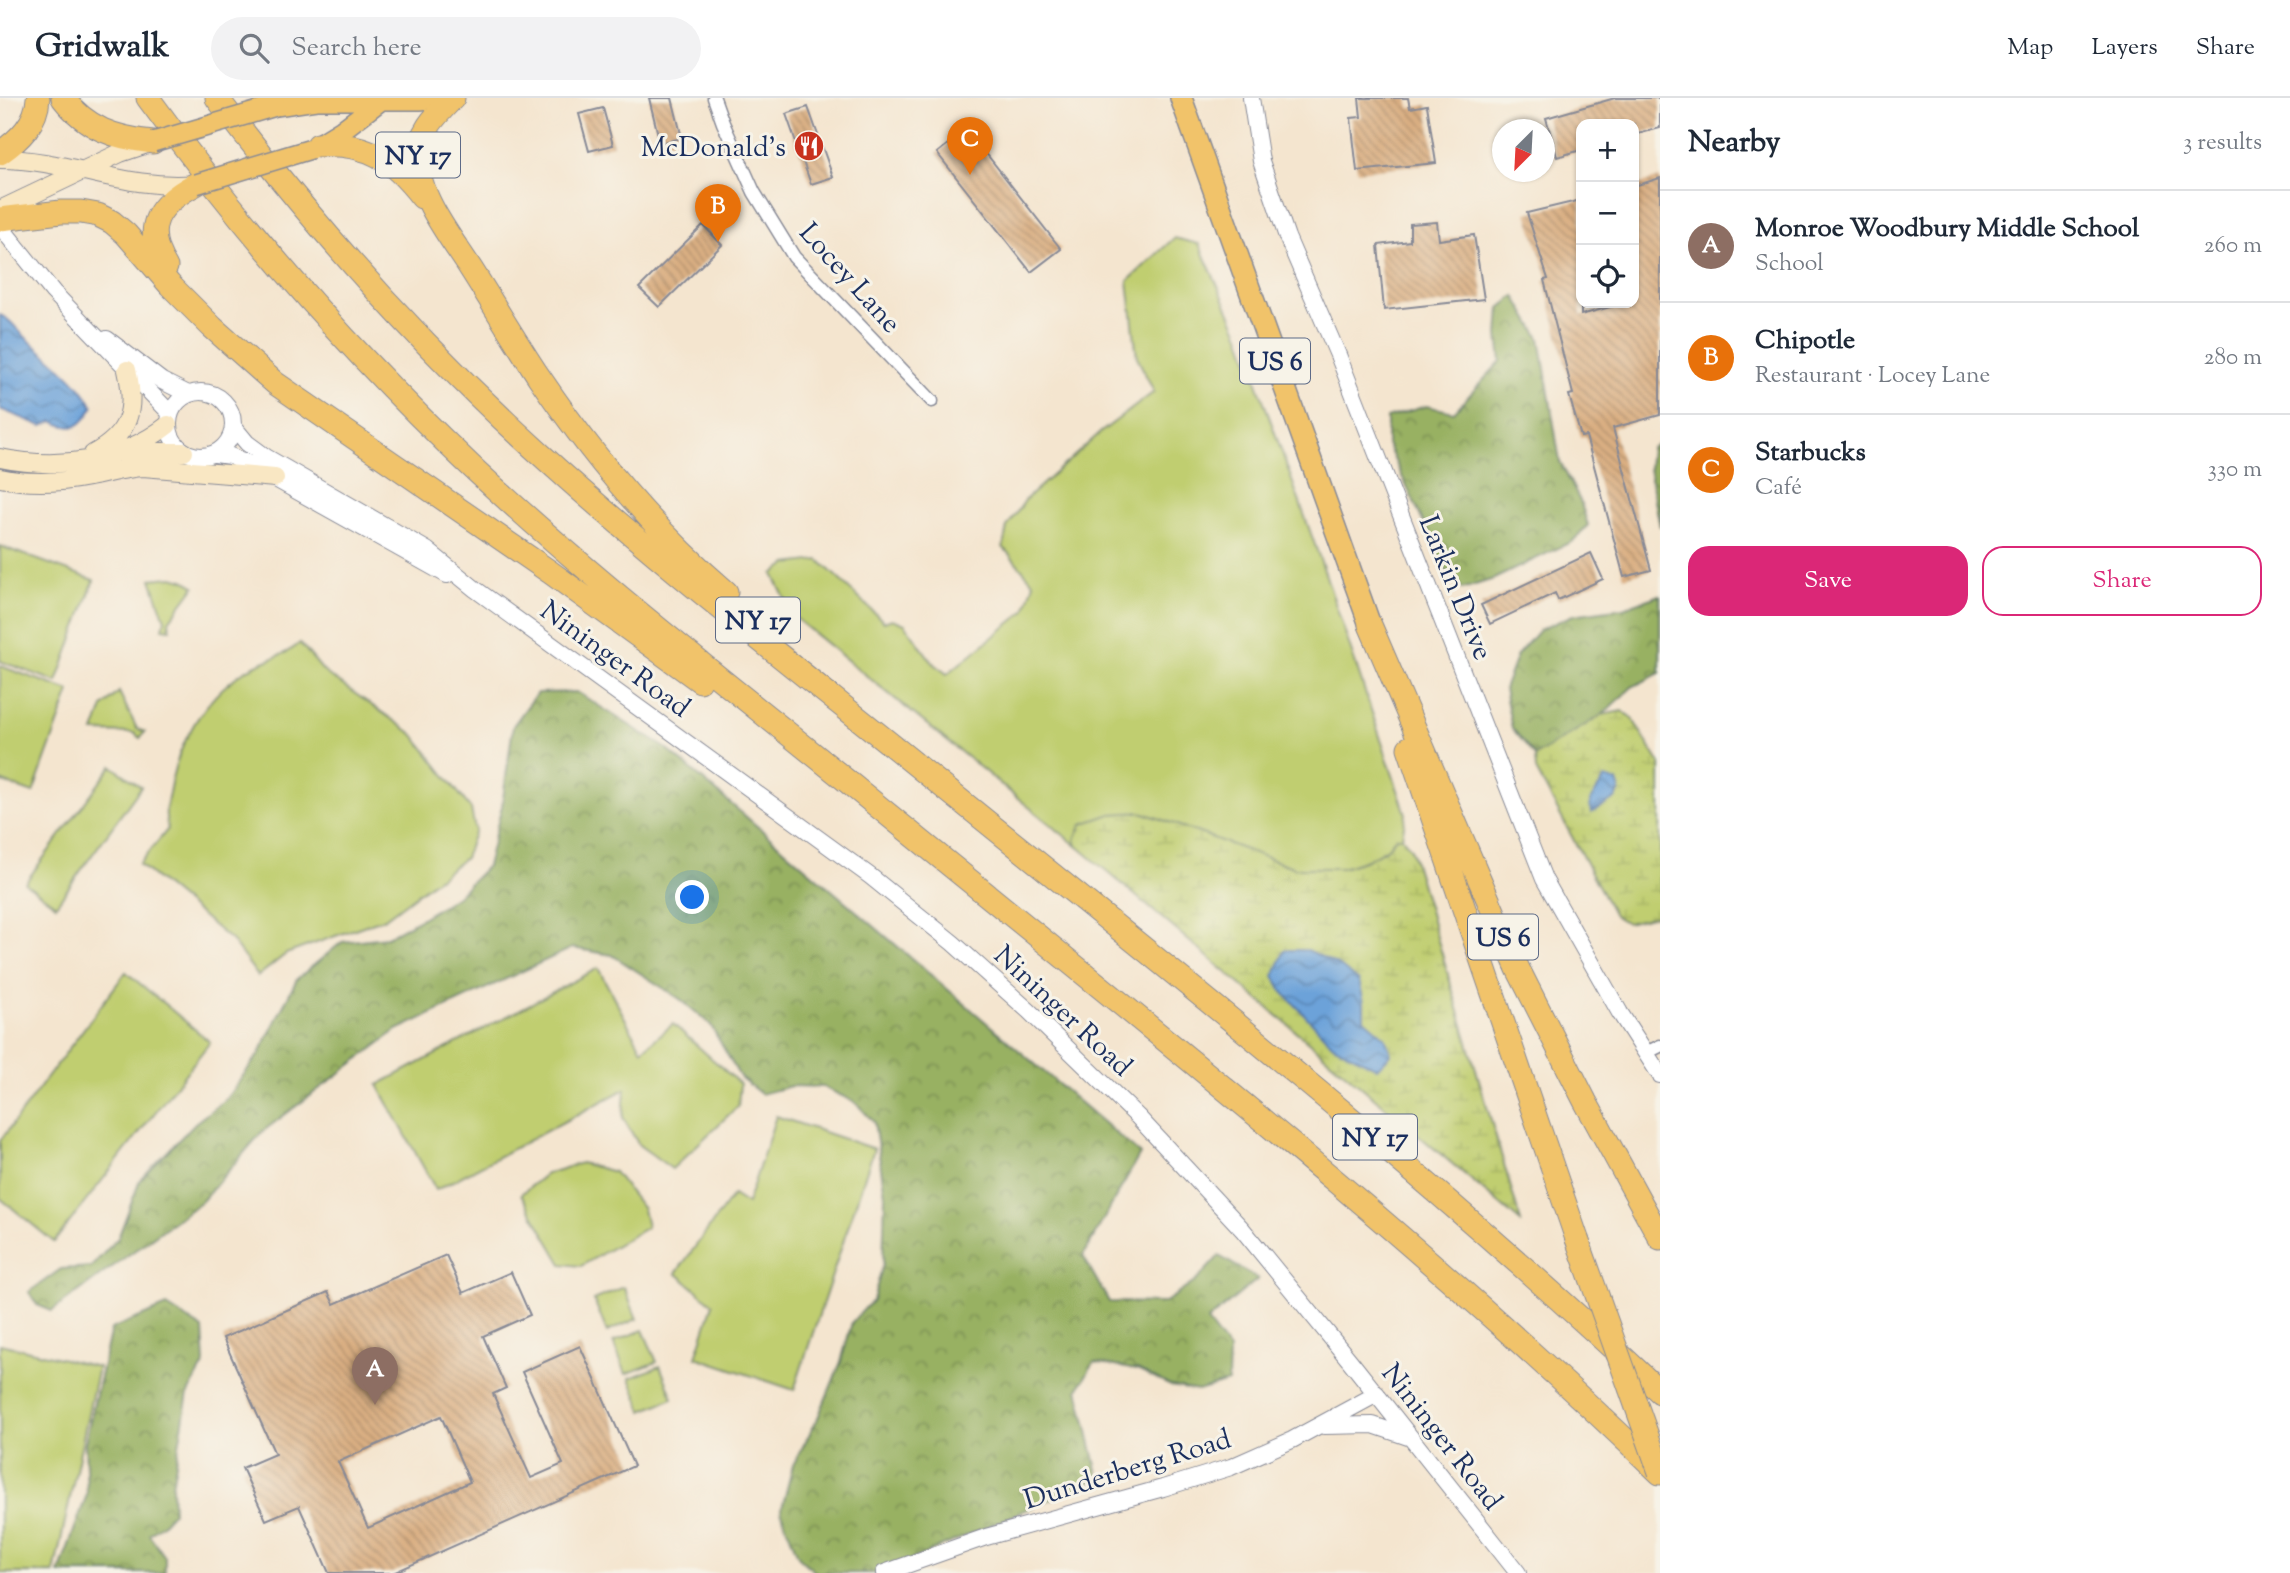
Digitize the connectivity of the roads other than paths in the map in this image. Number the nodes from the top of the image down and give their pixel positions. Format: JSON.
{"nodes":[{"id":1,"x":38,"y":98,"type":"edge"},
{"id":2,"x":63,"y":98,"type":"edge"},
{"id":3,"x":148,"y":98,"type":"edge"},
{"id":4,"x":217,"y":98,"type":"edge"},
{"id":5,"x":441,"y":98,"type":"edge"},
{"id":6,"x":453,"y":98,"type":"edge"},
{"id":7,"x":714,"y":98,"type":"edge"},
{"id":8,"x":1181,"y":98,"type":"edge"},
{"id":9,"x":1251,"y":98,"type":"edge"},
{"id":10,"x":382,"y":99,"type":"edge"},
{"id":11,"x":281,"y":102,"type":"edge"},
{"id":12,"x":137,"y":142,"type":"junction"},
{"id":13,"x":314,"y":147,"type":"junction"},
{"id":14,"x":2,"y":156,"type":"edge"},
{"id":15,"x":84,"y":171,"type":"junction"},
{"id":16,"x":196,"y":184,"type":"joint"},
{"id":17,"x":167,"y":192,"type":"junction"},
{"id":18,"x":34,"y":206,"type":"junction"},
{"id":19,"x":0,"y":210,"type":"edge"},
{"id":20,"x":439,"y":218,"type":"junction"},
{"id":21,"x":0,"y":219,"type":"edge"},
{"id":22,"x":0,"y":226,"type":"edge"},
{"id":23,"x":194,"y":307,"type":"junction"},
{"id":24,"x":69,"y":309,"type":"junction"},
{"id":25,"x":127,"y":370,"type":"junction"},
{"id":26,"x":188,"y":394,"type":"junction"},
{"id":27,"x":932,"y":401,"type":"dead end"},
{"id":28,"x":169,"y":419,"type":"junction"},
{"id":29,"x":233,"y":426,"type":"junction"},
{"id":30,"x":184,"y":452,"type":"junction"},
{"id":31,"x":215,"y":454,"type":"junction"},
{"id":32,"x":0,"y":458,"type":"edge"},
{"id":33,"x":83,"y":459,"type":"junction"},
{"id":34,"x":114,"y":471,"type":"junction"},
{"id":35,"x":0,"y":478,"type":"edge"},
{"id":36,"x":275,"y":478,"type":"junction"},
{"id":37,"x":475,"y":589,"type":"junction"},
{"id":38,"x":1370,"y":625,"type":"junction"},
{"id":39,"x":904,"y":755,"type":"junction"},
{"id":40,"x":817,"y":757,"type":"junction"},
{"id":41,"x":1653,"y":1050,"type":"edge"},
{"id":42,"x":1660,"y":1075,"type":"edge"},
{"id":43,"x":1660,"y":1238,"type":"edge"},
{"id":44,"x":1660,"y":1392,"type":"edge"},
{"id":45,"x":1377,"y":1394,"type":"junction"},
{"id":46,"x":1318,"y":1427,"type":"junction"},
{"id":47,"x":1411,"y":1438,"type":"junction"},
{"id":48,"x":1660,"y":1473,"type":"edge"},
{"id":49,"x":884,"y":1573,"type":"edge"},
{"id":50,"x":1518,"y":1573,"type":"edge"}],
"edges":[{"from":1,"to":14,"type":"highway"},
{"from":2,"to":12,"type":"highway"},
{"from":3,"to":40,"type":"highway"},
{"from":4,"to":39,"type":"highway"},
{"from":5,"to":10,"type":"main road","number":"NY 17"},
{"from":6,"to":20,"type":"highway","number":"NY 17"},
{"from":7,"to":27,"type":"street","name":"Locey Lane"},
{"from":8,"to":38,"type":"highway","number":"US 6"},
{"from":9,"to":41,"type":"street","name":"Larkin Drive"},
{"from":10,"to":11,"type":"main road","number":"NY 17"},
{"from":10,"to":13,"type":"main road","number":"NY 17"},
{"from":11,"to":12,"type":"main road","number":"NY 17","bridge":true},
{"from":12,"to":15,"type":"main road"},
{"from":13,"to":16,"type":"main road","number":"NY 17","bridge":true},
{"from":13,"to":20,"type":"highway"},
{"from":14,"to":15,"type":"main road"},
{"from":15,"to":17,"type":"main road"},
{"from":15,"to":18,"type":"main road"},
{"from":16,"to":17,"type":"highway","number":"NY 17"},
{"from":17,"to":23,"type":"highway","number":"NY 17"},
{"from":18,"to":19,"type":"main road"},
{"from":18,"to":21,"type":"highway"},
{"from":18,"to":23,"type":"highway"},
{"from":20,"to":39,"type":"highway","number":"NY 17"},
{"from":22,"to":24,"type":"street"},
{"from":23,"to":40,"type":"highway","number":"NY 17"},
{"from":24,"to":25,"type":"street"},
{"from":24,"to":26,"type":"street"},
{"from":25,"to":28,"type":"street"},
{"from":25,"to":33,"type":"main road"},
{"from":26,"to":28,"type":"street"},
{"from":26,"to":29,"type":"street"},
{"from":28,"to":30,"type":"street"},
{"from":28,"to":33,"type":"main road"},
{"from":29,"to":31,"type":"street"},
{"from":29,"to":37,"type":"street","name":"Nininger Road"},
{"from":30,"to":31,"type":"street"},
{"from":30,"to":34,"type":"main road"},
{"from":31,"to":36,"type":"street","name":"Nininger Road"},
{"from":32,"to":33,"type":"main road"},
{"from":34,"to":35,"type":"main road"},
{"from":34,"to":36,"type":"main road"},
{"from":36,"to":37,"type":"street","name":"Nininger Road"},
{"from":37,"to":45,"type":"street","name":"Nininger Road"},
{"from":38,"to":43,"type":"highway","number":"US 6"},
{"from":38,"to":48,"type":"highway","number":"US 6","bridge":true},
{"from":39,"to":44,"type":"highway","number":"NY 17"},
{"from":40,"to":48,"type":"highway","number":"NY 17"},
{"from":41,"to":42,"type":"street","name":"Larkin Drive"},
{"from":45,"to":46,"type":"street","name":"Dunderberg Road"},
{"from":45,"to":47,"type":"street","name":"Nininger Road"},
{"from":46,"to":47,"type":"street"},
{"from":46,"to":49,"type":"street","name":"Dunderberg Road"},
{"from":47,"to":50,"type":"street","name":"Nininger Road"}]}
